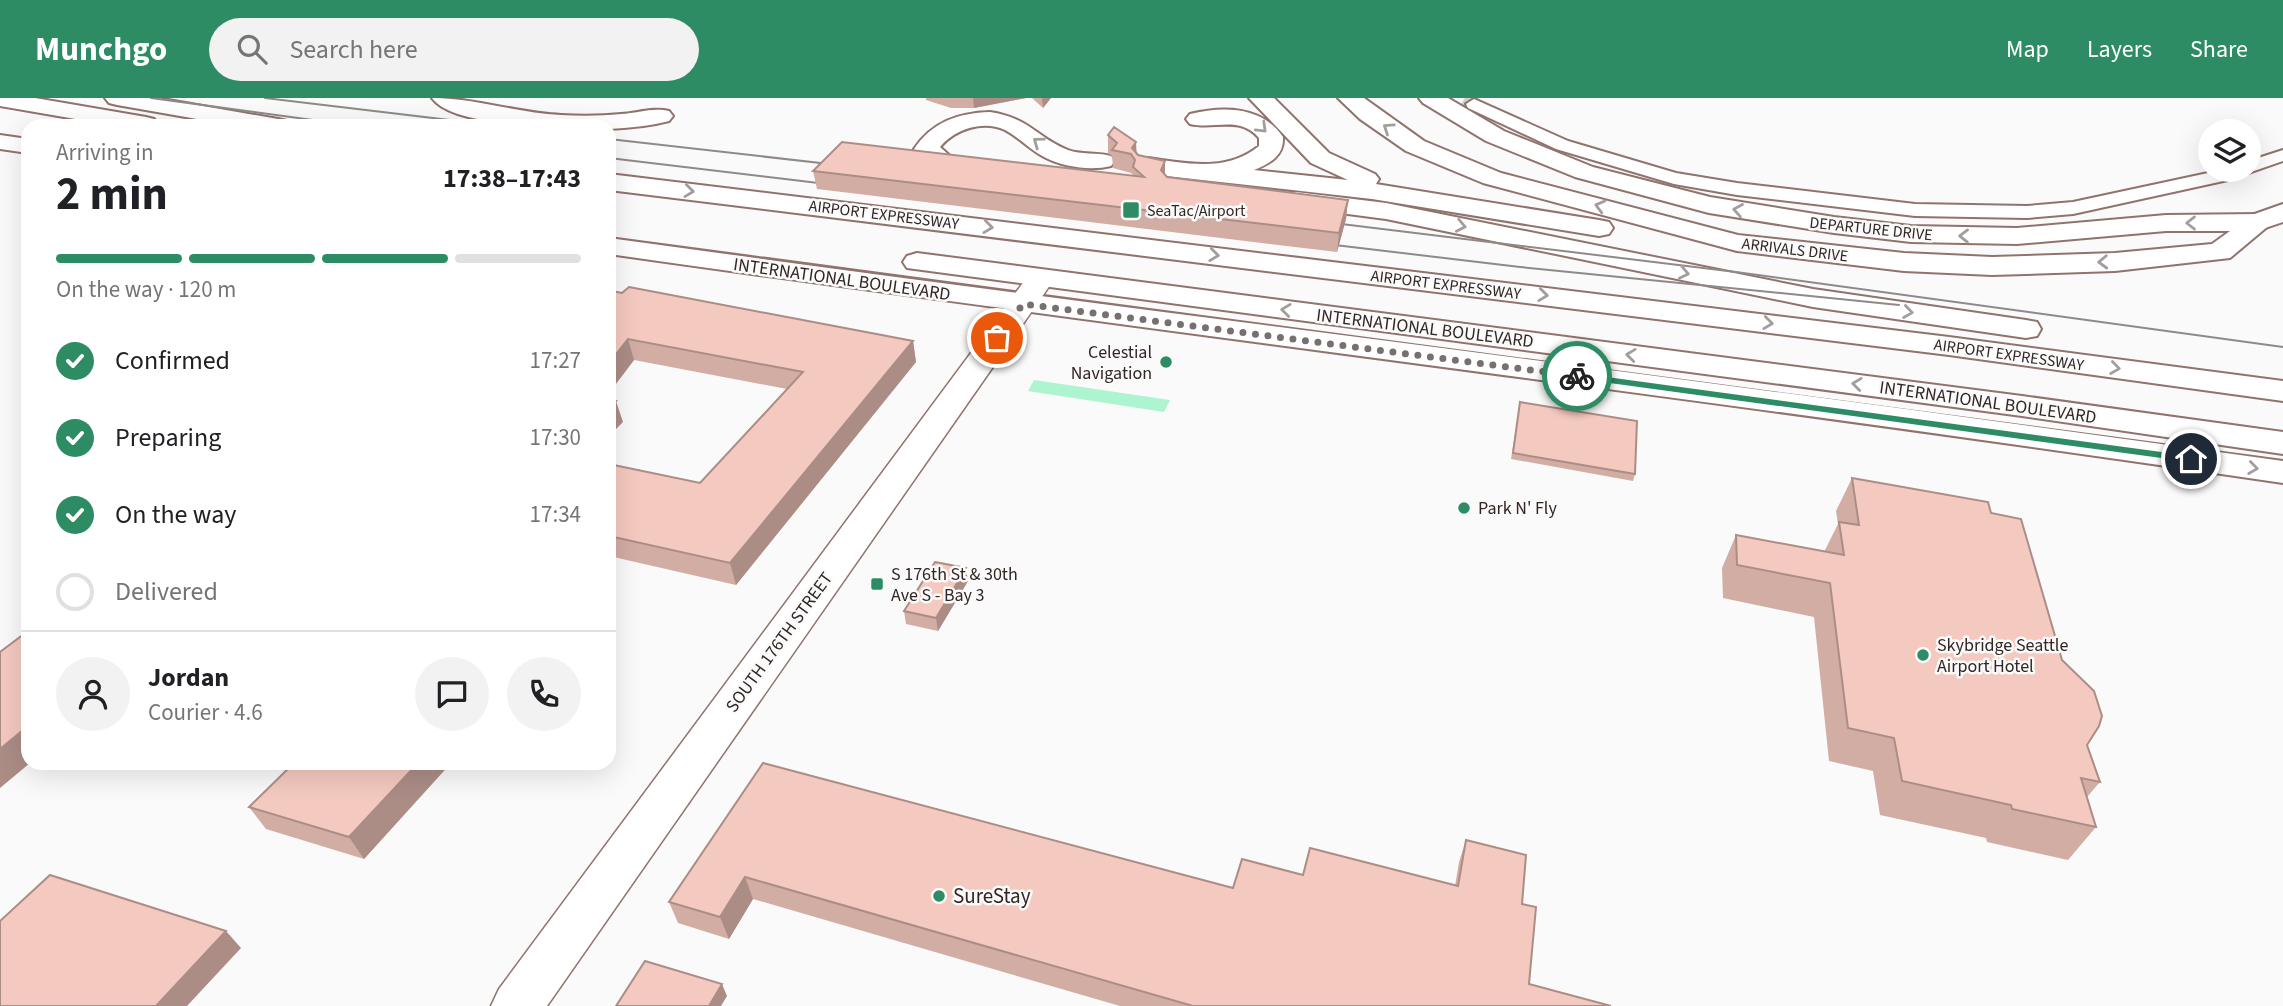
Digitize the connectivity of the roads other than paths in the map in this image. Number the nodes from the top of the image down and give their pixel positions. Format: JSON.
{"nodes":[{"id":1,"x":117,"y":98,"type":"edge"},
{"id":2,"x":443,"y":98,"type":"edge"},
{"id":3,"x":1261,"y":98,"type":"edge"},
{"id":4,"x":1283,"y":98,"type":"edge"},
{"id":5,"x":1350,"y":98,"type":"edge"},
{"id":6,"x":1432,"y":98,"type":"edge"},
{"id":7,"x":262,"y":99,"type":"edge"},
{"id":8,"x":1474,"y":104,"type":"dead end"},
{"id":9,"x":6,"y":105,"type":"edge"},
{"id":10,"x":661,"y":116,"type":"dead end"},
{"id":11,"x":86,"y":119,"type":"edge"},
{"id":12,"x":107,"y":119,"type":"edge"},
{"id":13,"x":238,"y":119,"type":"edge"},
{"id":14,"x":283,"y":119,"type":"edge"},
{"id":15,"x":526,"y":119,"type":"edge"},
{"id":16,"x":1198,"y":119,"type":"dead end"},
{"id":17,"x":616,"y":122,"type":"edge"},
{"id":18,"x":1301,"y":140,"type":"junction"},
{"id":19,"x":0,"y":142,"type":"edge"},
{"id":20,"x":21,"y":145,"type":"edge"},
{"id":21,"x":2283,"y":155,"type":"edge"},
{"id":22,"x":948,"y":158,"type":"edge"},
{"id":23,"x":1102,"y":161,"type":"dead end"},
{"id":24,"x":2261,"y":163,"type":"edge"},
{"id":25,"x":0,"y":166,"type":"edge"},
{"id":26,"x":1148,"y":166,"type":"edge"},
{"id":27,"x":21,"y":169,"type":"edge"},
{"id":28,"x":1038,"y":170,"type":"edge"},
{"id":29,"x":1201,"y":172,"type":"junction"},
{"id":30,"x":1121,"y":180,"type":"edge"},
{"id":31,"x":2198,"y":181,"type":"edge"},
{"id":32,"x":616,"y":182,"type":"edge"},
{"id":33,"x":1176,"y":187,"type":"edge"},
{"id":34,"x":1424,"y":199,"type":"junction"},
{"id":35,"x":2271,"y":217,"type":"edge"},
{"id":36,"x":616,"y":225,"type":"edge"},
{"id":37,"x":1737,"y":243,"type":"junction"},
{"id":38,"x":616,"y":247,"type":"edge"},
{"id":39,"x":1032,"y":291,"type":"junction"},
{"id":40,"x":2283,"y":365,"type":"edge"},
{"id":41,"x":2283,"y":391,"type":"edge"},
{"id":42,"x":2028,"y":421,"type":"junction"},
{"id":43,"x":2283,"y":443,"type":"edge"},
{"id":44,"x":2283,"y":472,"type":"edge"},
{"id":45,"x":517,"y":1006,"type":"edge"}],
"edges":[{"from":1,"to":13,"type":"main road"},
{"from":2,"to":15,"type":"main road"},
{"from":3,"to":18,"type":"main road"},
{"from":4,"to":18,"type":"main road"},
{"from":37,"to":5,"type":"main road","name":"ARRIVALS DRIVE","one_way":true},
{"from":35,"to":6,"type":"main road","name":"DEPARTURE DRIVE","one_way":true},
{"from":7,"to":14,"type":"main road"},
{"from":8,"to":31,"type":"street"},
{"from":9,"to":11,"type":"main road"},
{"from":9,"to":12,"type":"main road"},
{"from":10,"to":17,"type":"main road"},
{"from":16,"to":29,"type":"main road","one_way":true},
{"from":18,"to":34,"type":"main road"},
{"from":19,"to":20,"type":"main road"},
{"from":21,"to":24,"type":"street"},
{"from":23,"to":22,"type":"main road","one_way":true},
{"from":25,"to":27,"type":"main road"},
{"from":26,"to":29,"type":"main road"},
{"from":28,"to":30,"type":"main road"},
{"from":29,"to":34,"type":"main road"},
{"from":32,"to":41,"type":"main road","name":"AIRPORT EXPRESSWAY","one_way":true},
{"from":33,"to":40,"type":"main road","one_way":true},
{"from":34,"to":37,"type":"main road"},
{"from":35,"to":37,"type":"main road","name":"ARRIVALS DRIVE","one_way":true},
{"from":36,"to":39,"type":"main road","name":"INTERNATIONAL BOULEVARD"},
{"from":38,"to":39,"type":"main road","name":"INTERNATIONAL BOULEVARD"},
{"from":39,"to":42,"type":"main road","name":"INTERNATIONAL BOULEVARD"},
{"from":39,"to":45,"type":"street","name":"SOUTH 176TH STREET"},
{"from":42,"to":43,"type":"main road","name":"INTERNATIONAL BOULEVARD"},
{"from":42,"to":44,"type":"main road","name":"INTERNATIONAL BOULEVARD","one_way":true}]}
